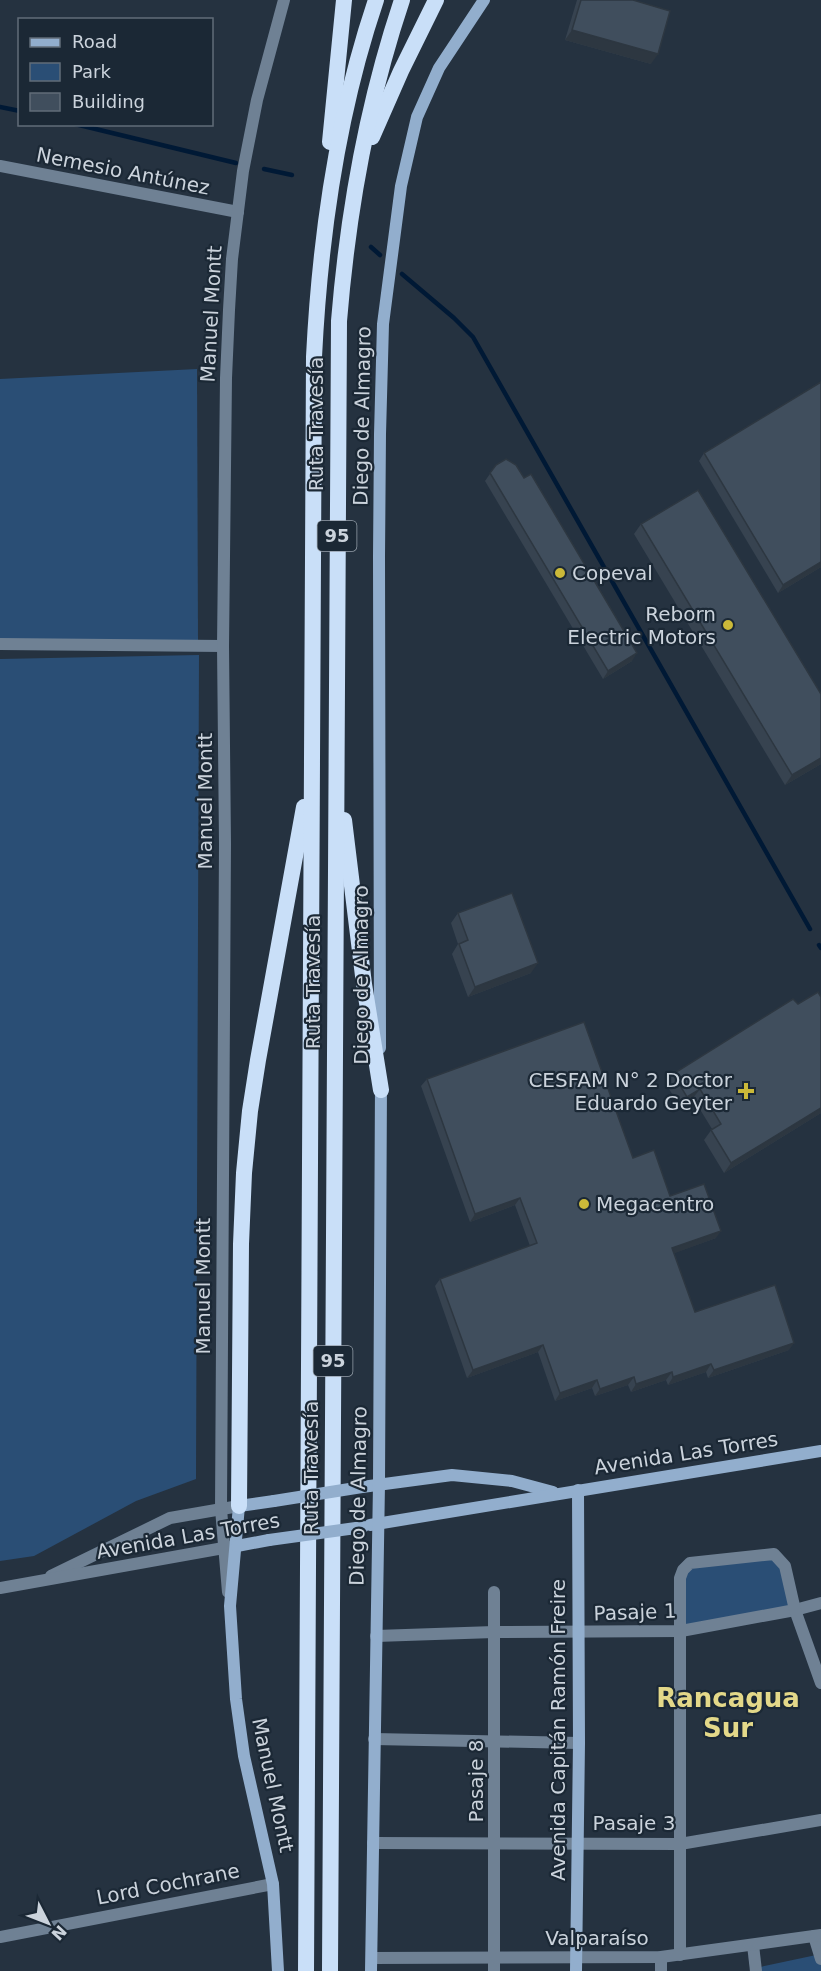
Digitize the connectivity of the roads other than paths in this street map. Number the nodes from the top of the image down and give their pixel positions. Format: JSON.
{"nodes":[{"id":1,"x":284,"y":0,"type":"edge"},
{"id":2,"x":344,"y":0,"type":"edge"},
{"id":3,"x":376,"y":0,"type":"edge"},
{"id":4,"x":402,"y":0,"type":"edge"},
{"id":5,"x":436,"y":0,"type":"edge"},
{"id":6,"x":484,"y":0,"type":"edge"},
{"id":7,"x":0,"y":166,"type":"edge"},
{"id":8,"x":331,"y":183,"type":"junction"},
{"id":9,"x":355,"y":183,"type":"junction"},
{"id":10,"x":238,"y":212,"type":"junction"},
{"id":11,"x":0,"y":644,"type":"edge"},
{"id":12,"x":223,"y":646,"type":"junction"},
{"id":13,"x":336,"y":752,"type":"junction"},
{"id":14,"x":312,"y":756,"type":"junction"},
{"id":15,"x":381,"y":1090,"type":"junction"},
{"id":16,"x":821,"y":1451,"type":"edge"},
{"id":17,"x":379,"y":1484,"type":"junction"},
{"id":18,"x":578,"y":1490,"type":"junction"},
{"id":19,"x":557,"y":1493,"type":"junction"},
{"id":20,"x":239,"y":1506,"type":"junction"},
{"id":21,"x":221,"y":1509,"type":"junction"},
{"id":22,"x":377,"y":1524,"type":"junction"},
{"id":23,"x":237,"y":1546,"type":"junction"},
{"id":24,"x":223,"y":1548,"type":"junction"},
{"id":25,"x":39,"y":1581,"type":"junction"},
{"id":26,"x":0,"y":1588,"type":"edge"},
{"id":27,"x":494,"y":1592,"type":"dead end"},
{"id":28,"x":821,"y":1603,"type":"edge"},
{"id":29,"x":230,"y":1606,"type":"junction"},
{"id":30,"x":795,"y":1610,"type":"junction"},
{"id":31,"x":681,"y":1631,"type":"junction"},
{"id":32,"x":494,"y":1632,"type":"junction"},
{"id":33,"x":579,"y":1632,"type":"junction"},
{"id":34,"x":376,"y":1636,"type":"junction"},
{"id":35,"x":821,"y":1683,"type":"edge"},
{"id":36,"x":375,"y":1739,"type":"junction"},
{"id":37,"x":495,"y":1741,"type":"junction"},
{"id":38,"x":579,"y":1743,"type":"junction"},
{"id":39,"x":821,"y":1820,"type":"edge"},
{"id":40,"x":373,"y":1843,"type":"junction"},
{"id":41,"x":495,"y":1843,"type":"junction"},
{"id":42,"x":578,"y":1843,"type":"junction"},
{"id":43,"x":680,"y":1844,"type":"junction"},
{"id":44,"x":273,"y":1884,"type":"junction"},
{"id":45,"x":818,"y":1936,"type":"edge"},
{"id":46,"x":0,"y":1937,"type":"edge"},
{"id":47,"x":753,"y":1945,"type":"junction"},
{"id":48,"x":680,"y":1955,"type":"junction"},
{"id":49,"x":494,"y":1957,"type":"junction"},
{"id":50,"x":576,"y":1957,"type":"junction"},
{"id":51,"x":661,"y":1957,"type":"junction"},
{"id":52,"x":372,"y":1958,"type":"junction"},
{"id":53,"x":821,"y":1959,"type":"edge"},
{"id":54,"x":278,"y":1971,"type":"edge"},
{"id":55,"x":306,"y":1971,"type":"edge"},
{"id":56,"x":330,"y":1971,"type":"edge"},
{"id":57,"x":372,"y":1971,"type":"edge"},
{"id":58,"x":494,"y":1971,"type":"edge"},
{"id":59,"x":576,"y":1971,"type":"edge"},
{"id":60,"x":661,"y":1971,"type":"edge"},
{"id":61,"x":756,"y":1971,"type":"edge"}],
"edges":[{"from":1,"to":10,"type":"street","name":"Manuel Montt"},
{"from":2,"to":8,"type":"highway"},
{"from":3,"to":8,"type":"highway","name":"Ruta Travesía","number":"95"},
{"from":4,"to":9,"type":"highway","name":"Ruta Travesía","number":"95"},
{"from":5,"to":9,"type":"highway"},
{"from":6,"to":15,"type":"main road","name":"Diego de Almagro"},
{"from":7,"to":10,"type":"street","name":"Nemesio Antúnez"},
{"from":8,"to":14,"type":"highway","name":"Ruta Travesía","number":"95"},
{"from":9,"to":13,"type":"highway","name":"Ruta Travesía","number":"95"},
{"from":10,"to":12,"type":"street","name":"Manuel Montt"},
{"from":11,"to":12,"type":"street"},
{"from":12,"to":21,"type":"street","name":"Manuel Montt"},
{"from":13,"to":15,"type":"highway"},
{"from":13,"to":56,"type":"highway","name":"Ruta Travesía","number":"95"},
{"from":14,"to":20,"type":"highway"},
{"from":14,"to":55,"type":"highway","name":"Ruta Travesía","number":"95"},
{"from":15,"to":17,"type":"main road","name":"Diego de Almagro"},
{"from":16,"to":18,"type":"main road","name":"Avenida Las Torres"},
{"from":17,"to":19,"type":"main road","name":"Avenida Las Torres"},
{"from":17,"to":20,"type":"main road","name":"Avenida Las Torres","bridge":true},
{"from":17,"to":22,"type":"main road","name":"Diego de Almagro"},
{"from":18,"to":19,"type":"main road","name":"Avenida Las Torres"},
{"from":18,"to":33,"type":"main road","name":"Avenida Capitán Ramón Freire"},
{"from":19,"to":22,"type":"main road","name":"Avenida Las Torres"},
{"from":20,"to":21,"type":"street","name":"Avenida Las Torres"},
{"from":20,"to":23,"type":"main road","name":"Manuel Montt"},
{"from":21,"to":24,"type":"street","name":"Manuel Montt"},
{"from":21,"to":25,"type":"street","name":"Avenida Las Torres"},
{"from":22,"to":23,"type":"main road","name":"Avenida Las Torres","bridge":true},
{"from":22,"to":34,"type":"main road","name":"Diego de Almagro"},
{"from":23,"to":24,"type":"street","name":"Avenida Las Torres"},
{"from":23,"to":29,"type":"main road","name":"Manuel Montt"},
{"from":24,"to":25,"type":"street","name":"Avenida Las Torres"},
{"from":24,"to":29,"type":"street","name":"Manuel Montt"},
{"from":25,"to":26,"type":"street","name":"Avenida Las Torres"},
{"from":27,"to":32,"type":"street","name":"Pasaje 8"},
{"from":28,"to":30,"type":"street","name":"Pasaje 1"},
{"from":29,"to":44,"type":"main road","name":"Manuel Montt"},
{"from":30,"to":31,"type":"street","name":"Pasaje 1"},
{"from":30,"to":31,"type":"street"},
{"from":30,"to":35,"type":"street"},
{"from":31,"to":33,"type":"street","name":"Pasaje 1"},
{"from":31,"to":43,"type":"street"},
{"from":32,"to":33,"type":"street","name":"Pasaje 1"},
{"from":32,"to":34,"type":"street","name":"Pasaje 1"},
{"from":32,"to":37,"type":"street","name":"Pasaje 8"},
{"from":33,"to":38,"type":"main road","name":"Avenida Capitán Ramón Freire"},
{"from":34,"to":36,"type":"main road","name":"Diego de Almagro"},
{"from":36,"to":37,"type":"street"},
{"from":36,"to":40,"type":"main road","name":"Diego de Almagro"},
{"from":37,"to":38,"type":"street"},
{"from":37,"to":41,"type":"street","name":"Pasaje 8"},
{"from":38,"to":42,"type":"main road","name":"Avenida Capitán Ramón Freire"},
{"from":39,"to":43,"type":"street","name":"Pasaje 3"},
{"from":40,"to":41,"type":"street","name":"Pasaje 3"},
{"from":40,"to":52,"type":"main road","name":"Diego de Almagro"},
{"from":41,"to":42,"type":"street","name":"Pasaje 3"},
{"from":41,"to":49,"type":"street","name":"Pasaje 8"},
{"from":42,"to":43,"type":"street","name":"Pasaje 3"},
{"from":42,"to":50,"type":"main road","name":"Avenida Capitán Ramón Freire"},
{"from":43,"to":48,"type":"street"},
{"from":44,"to":46,"type":"street","name":"Lord Cochrane"},
{"from":44,"to":54,"type":"main road","name":"Manuel Montt"},
{"from":45,"to":47,"type":"street","name":"Valparaíso"},
{"from":45,"to":53,"type":"street"},
{"from":47,"to":48,"type":"street","name":"Valparaíso"},
{"from":47,"to":61,"type":"street"},
{"from":48,"to":51,"type":"street","name":"Valparaíso"},
{"from":49,"to":50,"type":"street","name":"Valparaíso"},
{"from":49,"to":52,"type":"street","name":"Valparaíso"},
{"from":49,"to":58,"type":"street","name":"Pasaje 8"},
{"from":50,"to":51,"type":"street","name":"Valparaíso"},
{"from":50,"to":59,"type":"main road","name":"Avenida Capitán Ramón Freire"},
{"from":51,"to":60,"type":"street"},
{"from":52,"to":57,"type":"main road","name":"Diego de Almagro"}]}
